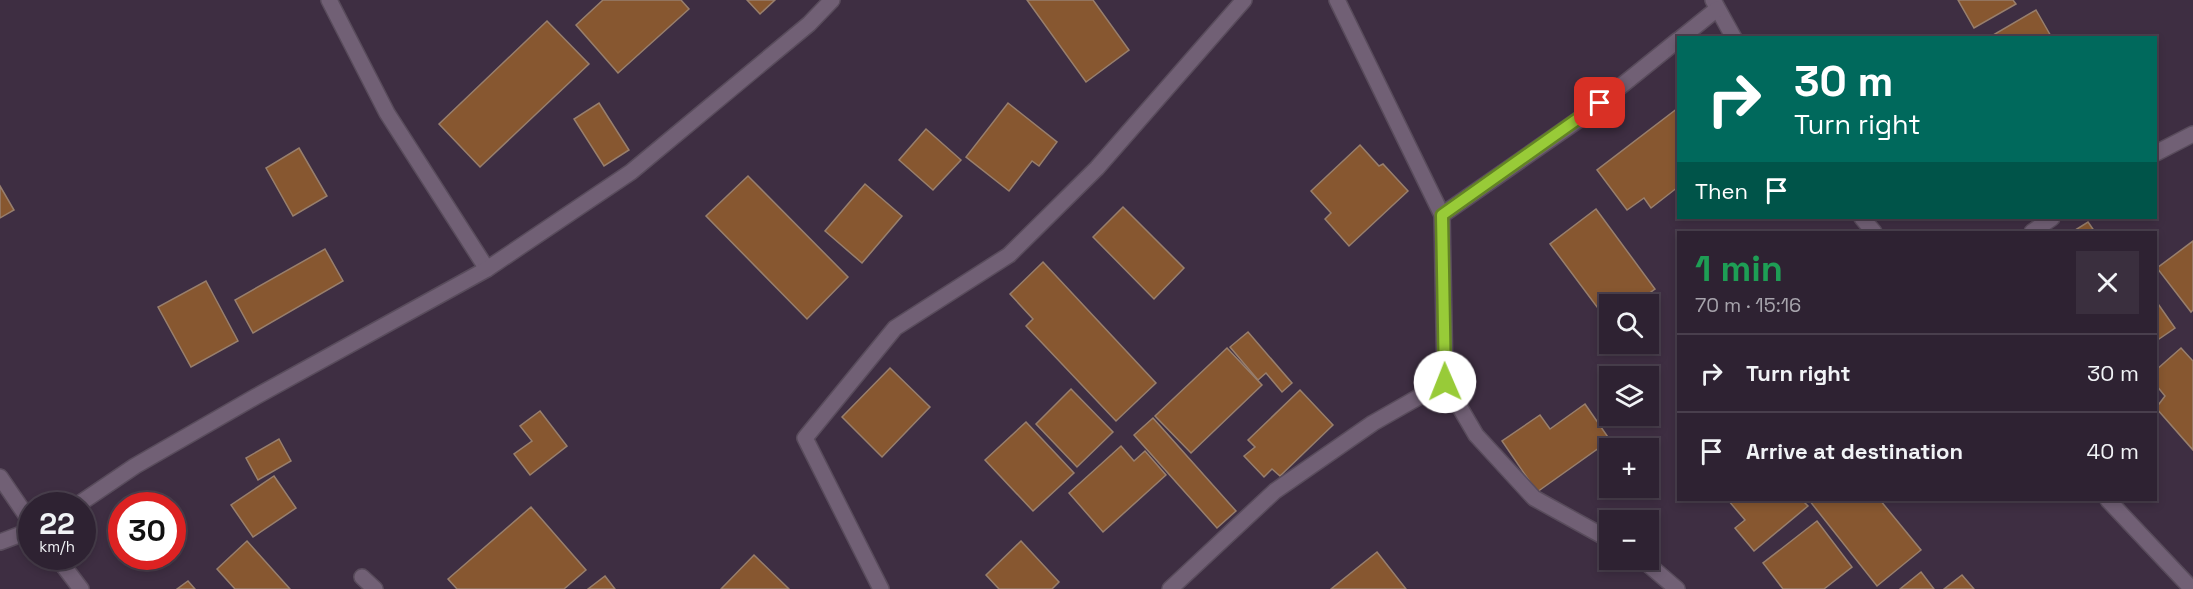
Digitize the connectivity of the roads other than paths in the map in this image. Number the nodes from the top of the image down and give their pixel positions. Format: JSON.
{"nodes":[{"id":1,"x":328,"y":0,"type":"edge"},
{"id":2,"x":832,"y":0,"type":"edge"},
{"id":3,"x":1244,"y":0,"type":"edge"},
{"id":4,"x":1337,"y":0,"type":"edge"},
{"id":5,"x":1715,"y":4,"type":"edge"},
{"id":6,"x":1683,"y":36,"type":"edge"},
{"id":7,"x":1733,"y":36,"type":"edge"},
{"id":8,"x":1677,"y":41,"type":"edge"},
{"id":9,"x":2193,"y":134,"type":"edge"},
{"id":10,"x":2157,"y":152,"type":"edge"},
{"id":11,"x":1442,"y":215,"type":"junction"},
{"id":12,"x":1863,"y":219,"type":"edge"},
{"id":13,"x":2051,"y":219,"type":"edge"},
{"id":14,"x":1873,"y":231,"type":"edge"},
{"id":15,"x":2033,"y":231,"type":"edge"},
{"id":16,"x":487,"y":268,"type":"junction"},
{"id":17,"x":1445,"y":382,"type":"junction"},
{"id":18,"x":0,"y":477,"type":"edge"},
{"id":19,"x":96,"y":492,"type":"edge"},
{"id":20,"x":2109,"y":501,"type":"edge"},
{"id":21,"x":18,"y":503,"type":"edge"},
{"id":22,"x":1599,"y":534,"type":"edge"},
{"id":23,"x":18,"y":535,"type":"edge"},
{"id":24,"x":0,"y":542,"type":"edge"},
{"id":25,"x":67,"y":570,"type":"edge"},
{"id":26,"x":1655,"y":570,"type":"edge"},
{"id":27,"x":362,"y":577,"type":"dead end"},
{"id":28,"x":81,"y":589,"type":"edge"},
{"id":29,"x":375,"y":589,"type":"edge"},
{"id":30,"x":881,"y":589,"type":"edge"},
{"id":31,"x":1170,"y":589,"type":"edge"},
{"id":32,"x":1677,"y":589,"type":"edge"},
{"id":33,"x":2192,"y":589,"type":"edge"}],
"edges":[{"from":1,"to":16,"type":"street"},
{"from":2,"to":16,"type":"street"},
{"from":3,"to":30,"type":"street"},
{"from":4,"to":11,"type":"street"},
{"from":5,"to":6,"type":"street"},
{"from":5,"to":7,"type":"street"},
{"from":8,"to":11,"type":"street"},
{"from":9,"to":10,"type":"street"},
{"from":11,"to":17,"type":"street"},
{"from":12,"to":14,"type":"street"},
{"from":13,"to":15,"type":"street"},
{"from":16,"to":19,"type":"street"},
{"from":17,"to":22,"type":"street"},
{"from":17,"to":31,"type":"street"},
{"from":18,"to":21,"type":"street"},
{"from":20,"to":33,"type":"street"},
{"from":23,"to":24,"type":"street"},
{"from":25,"to":28,"type":"street"},
{"from":26,"to":32,"type":"street"},
{"from":27,"to":29,"type":"street"}]}
